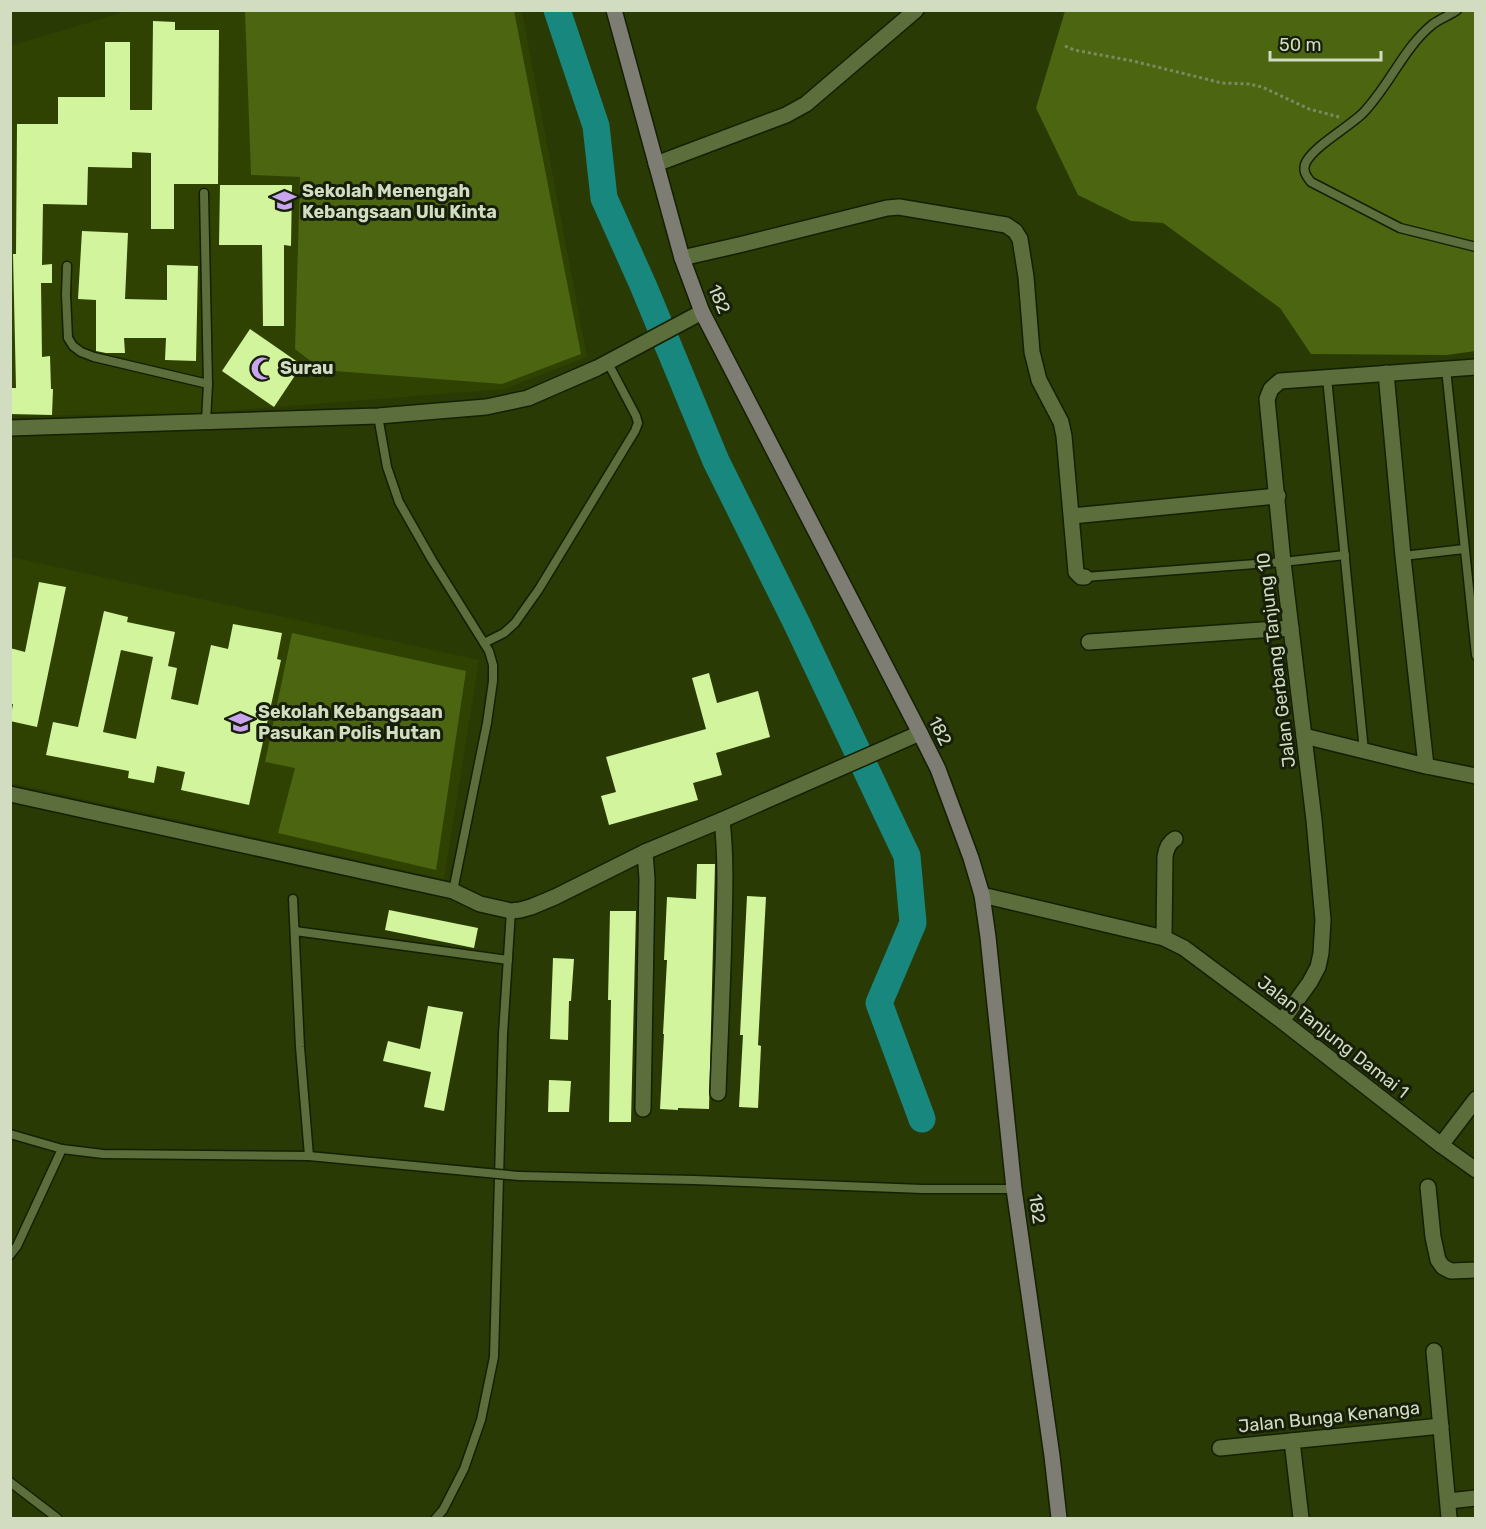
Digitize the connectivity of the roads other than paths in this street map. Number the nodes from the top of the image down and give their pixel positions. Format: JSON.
{"nodes":[{"id":1,"x":614,"y":10,"type":"edge"},
{"id":2,"x":916,"y":10,"type":"edge"},
{"id":3,"x":1457,"y":10,"type":"edge"},
{"id":4,"x":656,"y":164,"type":"junction"},
{"id":5,"x":204,"y":193,"type":"dead end"},
{"id":6,"x":1476,"y":247,"type":"edge"},
{"id":7,"x":682,"y":258,"type":"junction"},
{"id":8,"x":67,"y":266,"type":"dead end"},
{"id":9,"x":702,"y":312,"type":"junction"},
{"id":10,"x":608,"y":363,"type":"junction"},
{"id":11,"x":1476,"y":367,"type":"edge"},
{"id":12,"x":1446,"y":369,"type":"junction"},
{"id":13,"x":1386,"y":374,"type":"junction"},
{"id":14,"x":1327,"y":378,"type":"junction"},
{"id":15,"x":208,"y":384,"type":"junction"},
{"id":16,"x":378,"y":416,"type":"junction"},
{"id":17,"x":206,"y":421,"type":"junction"},
{"id":18,"x":10,"y":428,"type":"edge"},
{"id":19,"x":1278,"y":496,"type":"junction"},
{"id":20,"x":1072,"y":516,"type":"junction"},
{"id":21,"x":1464,"y":549,"type":"junction"},
{"id":22,"x":1345,"y":555,"type":"junction"},
{"id":23,"x":1403,"y":555,"type":"junction"},
{"id":24,"x":1283,"y":562,"type":"junction"},
{"id":25,"x":1085,"y":577,"type":"joint"},
{"id":26,"x":1291,"y":628,"type":"junction"},
{"id":27,"x":1089,"y":642,"type":"dead end"},
{"id":28,"x":484,"y":643,"type":"junction"},
{"id":29,"x":1476,"y":655,"type":"edge"},
{"id":30,"x":920,"y":733,"type":"junction"},
{"id":31,"x":1304,"y":736,"type":"junction"},
{"id":32,"x":1364,"y":751,"type":"junction"},
{"id":33,"x":1426,"y":766,"type":"junction"},
{"id":34,"x":1476,"y":776,"type":"edge"},
{"id":35,"x":10,"y":794,"type":"edge"},
{"id":36,"x":722,"y":820,"type":"junction"},
{"id":37,"x":1174,"y":839,"type":"dead end"},
{"id":38,"x":645,"y":852,"type":"junction"},
{"id":39,"x":453,"y":891,"type":"junction"},
{"id":40,"x":982,"y":895,"type":"junction"},
{"id":41,"x":293,"y":899,"type":"dead end"},
{"id":42,"x":511,"y":911,"type":"junction"},
{"id":43,"x":295,"y":931,"type":"junction"},
{"id":44,"x":1164,"y":938,"type":"junction"},
{"id":45,"x":508,"y":960,"type":"junction"},
{"id":46,"x":1282,"y":1021,"type":"junction"},
{"id":47,"x":718,"y":1093,"type":"dead end"},
{"id":48,"x":1476,"y":1100,"type":"edge"},
{"id":49,"x":644,"y":1109,"type":"dead end"},
{"id":50,"x":1471,"y":1117,"type":"edge"},
{"id":51,"x":10,"y":1134,"type":"edge"},
{"id":52,"x":1441,"y":1145,"type":"junction"},
{"id":53,"x":62,"y":1149,"type":"junction"},
{"id":54,"x":309,"y":1156,"type":"junction"},
{"id":55,"x":1476,"y":1170,"type":"edge"},
{"id":56,"x":1428,"y":1187,"type":"dead end"},
{"id":57,"x":1014,"y":1189,"type":"junction"},
{"id":58,"x":10,"y":1256,"type":"edge"},
{"id":59,"x":1476,"y":1270,"type":"edge"},
{"id":60,"x":1434,"y":1351,"type":"dead end"},
{"id":61,"x":1441,"y":1426,"type":"junction"},
{"id":62,"x":1292,"y":1441,"type":"junction"},
{"id":63,"x":1221,"y":1448,"type":"dead end"},
{"id":64,"x":10,"y":1482,"type":"edge"},
{"id":65,"x":1476,"y":1498,"type":"edge"},
{"id":66,"x":1448,"y":1501,"type":"junction"},
{"id":67,"x":57,"y":1518,"type":"edge"},
{"id":68,"x":436,"y":1518,"type":"edge"},
{"id":69,"x":1059,"y":1518,"type":"edge"},
{"id":70,"x":1300,"y":1518,"type":"edge"},
{"id":71,"x":1449,"y":1518,"type":"edge"}],
"edges":[{"from":1,"to":4,"type":"street","name":"182"},
{"from":2,"to":4,"type":"street"},
{"from":3,"to":6,"type":"lane"},
{"from":4,"to":7,"type":"street","name":"182"},
{"from":5,"to":15,"type":"lane"},
{"from":7,"to":9,"type":"street","name":"182"},
{"from":7,"to":20,"type":"street"},
{"from":8,"to":15,"type":"lane"},
{"from":9,"to":10,"type":"street"},
{"from":9,"to":30,"type":"street","name":"182"},
{"from":10,"to":16,"type":"street"},
{"from":10,"to":28,"type":"lane"},
{"from":11,"to":12,"type":"street"},
{"from":12,"to":13,"type":"street"},
{"from":12,"to":21,"type":"lane"},
{"from":13,"to":14,"type":"street"},
{"from":13,"to":23,"type":"street"},
{"from":14,"to":19,"type":"street","name":"Jalan Gerbang Tanjung 10"},
{"from":14,"to":22,"type":"lane"},
{"from":15,"to":17,"type":"lane"},
{"from":16,"to":17,"type":"street"},
{"from":16,"to":28,"type":"lane"},
{"from":17,"to":18,"type":"street"},
{"from":19,"to":20,"type":"street"},
{"from":19,"to":24,"type":"street","name":"Jalan Gerbang Tanjung 10"},
{"from":20,"to":25,"type":"street"},
{"from":21,"to":23,"type":"lane"},
{"from":21,"to":29,"type":"lane"},
{"from":22,"to":24,"type":"lane"},
{"from":22,"to":32,"type":"lane"},
{"from":23,"to":33,"type":"street"},
{"from":24,"to":25,"type":"lane"},
{"from":24,"to":26,"type":"street","name":"Jalan Gerbang Tanjung 10"},
{"from":26,"to":27,"type":"street"},
{"from":26,"to":31,"type":"street","name":"Jalan Gerbang Tanjung 10"},
{"from":28,"to":39,"type":"lane"},
{"from":30,"to":36,"type":"street"},
{"from":30,"to":40,"type":"street","name":"182"},
{"from":31,"to":32,"type":"street"},
{"from":31,"to":46,"type":"street","name":"Jalan Gerbang Tanjung 10"},
{"from":32,"to":33,"type":"street"},
{"from":33,"to":34,"type":"street"},
{"from":35,"to":39,"type":"street"},
{"from":36,"to":38,"type":"street"},
{"from":36,"to":47,"type":"street"},
{"from":37,"to":44,"type":"street"},
{"from":38,"to":42,"type":"street"},
{"from":38,"to":49,"type":"street"},
{"from":39,"to":42,"type":"street"},
{"from":40,"to":44,"type":"street","name":"Jalan Tanjung Damai 1"},
{"from":40,"to":57,"type":"street","name":"182"},
{"from":41,"to":43,"type":"lane"},
{"from":42,"to":45,"type":"lane"},
{"from":43,"to":45,"type":"lane"},
{"from":43,"to":54,"type":"lane"},
{"from":44,"to":46,"type":"street","name":"Jalan Tanjung Damai 1"},
{"from":45,"to":68,"type":"lane"},
{"from":46,"to":52,"type":"street","name":"Jalan Tanjung Damai 1"},
{"from":48,"to":50,"type":"street"},
{"from":50,"to":52,"type":"street"},
{"from":51,"to":53,"type":"lane"},
{"from":52,"to":55,"type":"street","name":"Jalan Tanjung Damai 1"},
{"from":53,"to":54,"type":"lane"},
{"from":53,"to":58,"type":"lane"},
{"from":54,"to":57,"type":"lane","bridge":true},
{"from":56,"to":59,"type":"street"},
{"from":57,"to":69,"type":"street","name":"182"},
{"from":60,"to":61,"type":"street"},
{"from":61,"to":62,"type":"street","name":"Jalan Bunga Kenanga"},
{"from":61,"to":66,"type":"street"},
{"from":62,"to":63,"type":"street","name":"Jalan Bunga Kenanga"},
{"from":62,"to":70,"type":"street"},
{"from":64,"to":67,"type":"lane"},
{"from":65,"to":66,"type":"street"},
{"from":66,"to":71,"type":"street"}]}
